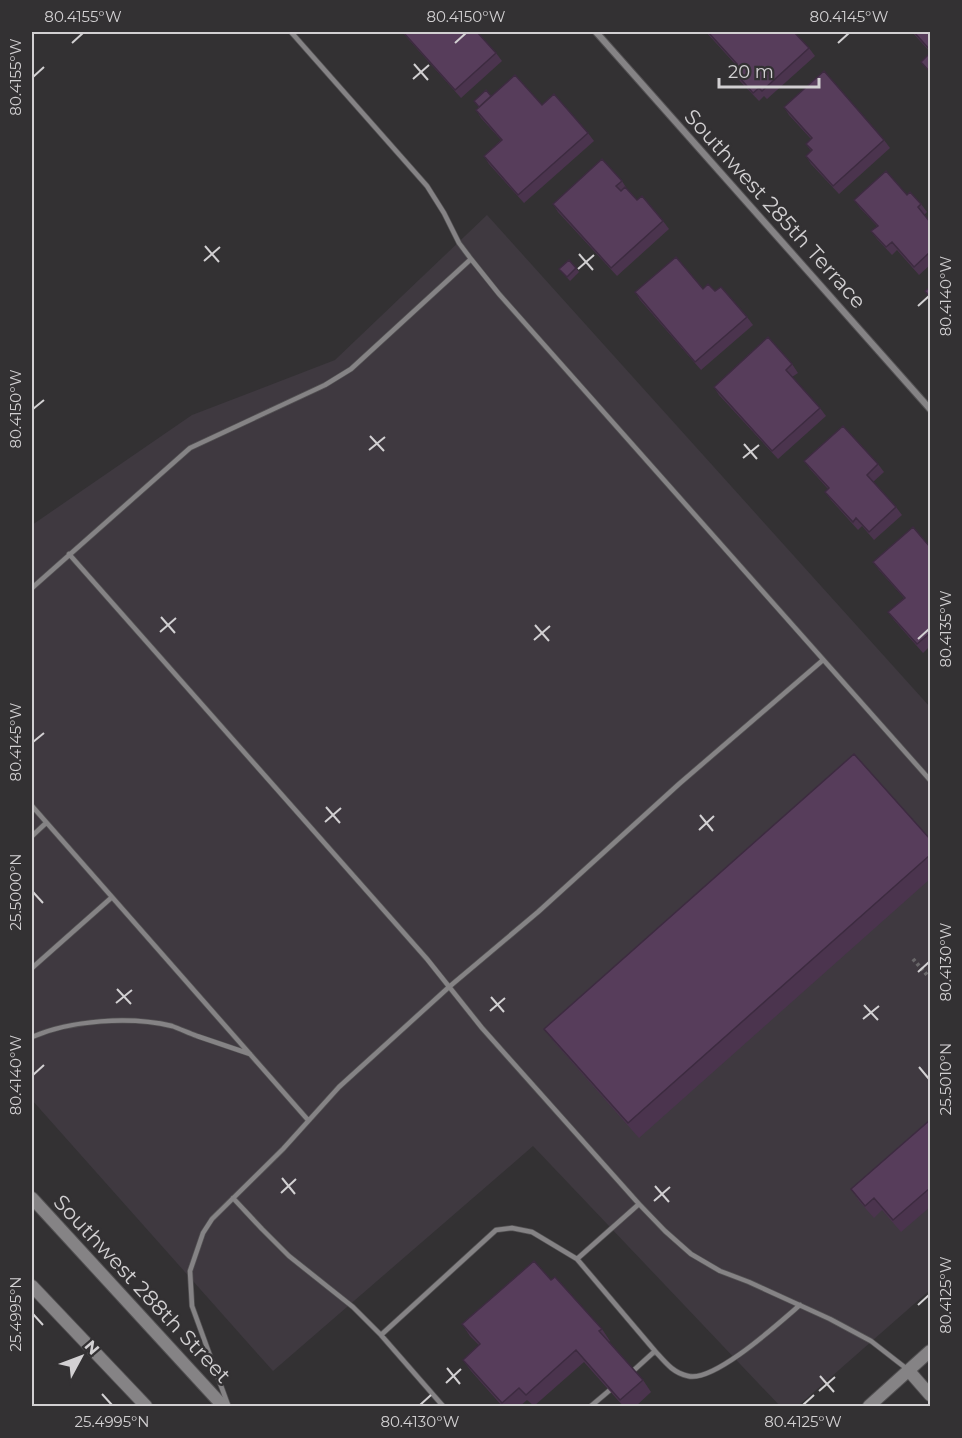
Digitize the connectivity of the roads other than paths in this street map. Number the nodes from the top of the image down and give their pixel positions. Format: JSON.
{"nodes":[{"id":1,"x":291,"y":32,"type":"edge"},
{"id":2,"x":596,"y":32,"type":"edge"},
{"id":3,"x":471,"y":260,"type":"junction"},
{"id":4,"x":930,"y":408,"type":"edge"},
{"id":5,"x":69,"y":554,"type":"junction"},
{"id":6,"x":32,"y":588,"type":"edge"},
{"id":7,"x":823,"y":660,"type":"junction"},
{"id":8,"x":930,"y":780,"type":"edge"},
{"id":9,"x":32,"y":806,"type":"edge"},
{"id":10,"x":46,"y":823,"type":"junction"},
{"id":11,"x":32,"y":836,"type":"edge"},
{"id":12,"x":111,"y":898,"type":"junction"},
{"id":13,"x":32,"y":968,"type":"edge"},
{"id":14,"x":449,"y":987,"type":"junction"},
{"id":15,"x":32,"y":1038,"type":"edge"},
{"id":16,"x":250,"y":1054,"type":"junction"},
{"id":17,"x":308,"y":1120,"type":"junction"},
{"id":18,"x":32,"y":1198,"type":"edge"},
{"id":19,"x":233,"y":1198,"type":"junction"},
{"id":20,"x":639,"y":1204,"type":"junction"},
{"id":21,"x":577,"y":1259,"type":"junction"},
{"id":22,"x":32,"y":1286,"type":"edge"},
{"id":23,"x":800,"y":1305,"type":"junction"},
{"id":24,"x":381,"y":1335,"type":"junction"},
{"id":25,"x":655,"y":1351,"type":"junction"},
{"id":26,"x":930,"y":1352,"type":"edge"},
{"id":27,"x":633,"y":1371,"type":"edge"},
{"id":28,"x":909,"y":1371,"type":"junction"},
{"id":29,"x":610,"y":1390,"type":"edge"},
{"id":30,"x":930,"y":1395,"type":"edge"},
{"id":31,"x":146,"y":1407,"type":"edge"},
{"id":32,"x":223,"y":1407,"type":"edge"},
{"id":33,"x":229,"y":1407,"type":"edge"},
{"id":34,"x":443,"y":1407,"type":"edge"},
{"id":35,"x":591,"y":1407,"type":"edge"},
{"id":36,"x":868,"y":1407,"type":"edge"}],
"edges":[{"from":1,"to":3,"type":"lane"},
{"from":2,"to":4,"type":"street","name":"Southwest 285th Terrace"},
{"from":3,"to":5,"type":"lane"},
{"from":3,"to":7,"type":"lane"},
{"from":5,"to":6,"type":"lane"},
{"from":5,"to":14,"type":"lane"},
{"from":7,"to":8,"type":"lane"},
{"from":7,"to":14,"type":"lane"},
{"from":9,"to":10,"type":"lane"},
{"from":10,"to":11,"type":"lane"},
{"from":10,"to":12,"type":"lane"},
{"from":12,"to":13,"type":"lane"},
{"from":12,"to":16,"type":"lane"},
{"from":14,"to":17,"type":"lane"},
{"from":14,"to":20,"type":"lane"},
{"from":15,"to":16,"type":"lane"},
{"from":16,"to":17,"type":"lane"},
{"from":17,"to":19,"type":"lane"},
{"from":18,"to":32,"type":"main road","name":"Southwest 288th Street"},
{"from":19,"to":24,"type":"lane"},
{"from":19,"to":33,"type":"lane"},
{"from":20,"to":21,"type":"lane"},
{"from":20,"to":23,"type":"lane"},
{"from":21,"to":24,"type":"lane"},
{"from":21,"to":25,"type":"lane"},
{"from":22,"to":31,"type":"main road"},
{"from":23,"to":25,"type":"lane"},
{"from":23,"to":28,"type":"lane"},
{"from":24,"to":34,"type":"lane"},
{"from":25,"to":27,"type":"lane"},
{"from":26,"to":28,"type":"main road"},
{"from":28,"to":30,"type":"main road"},
{"from":28,"to":36,"type":"main road"},
{"from":29,"to":35,"type":"lane"}]}
